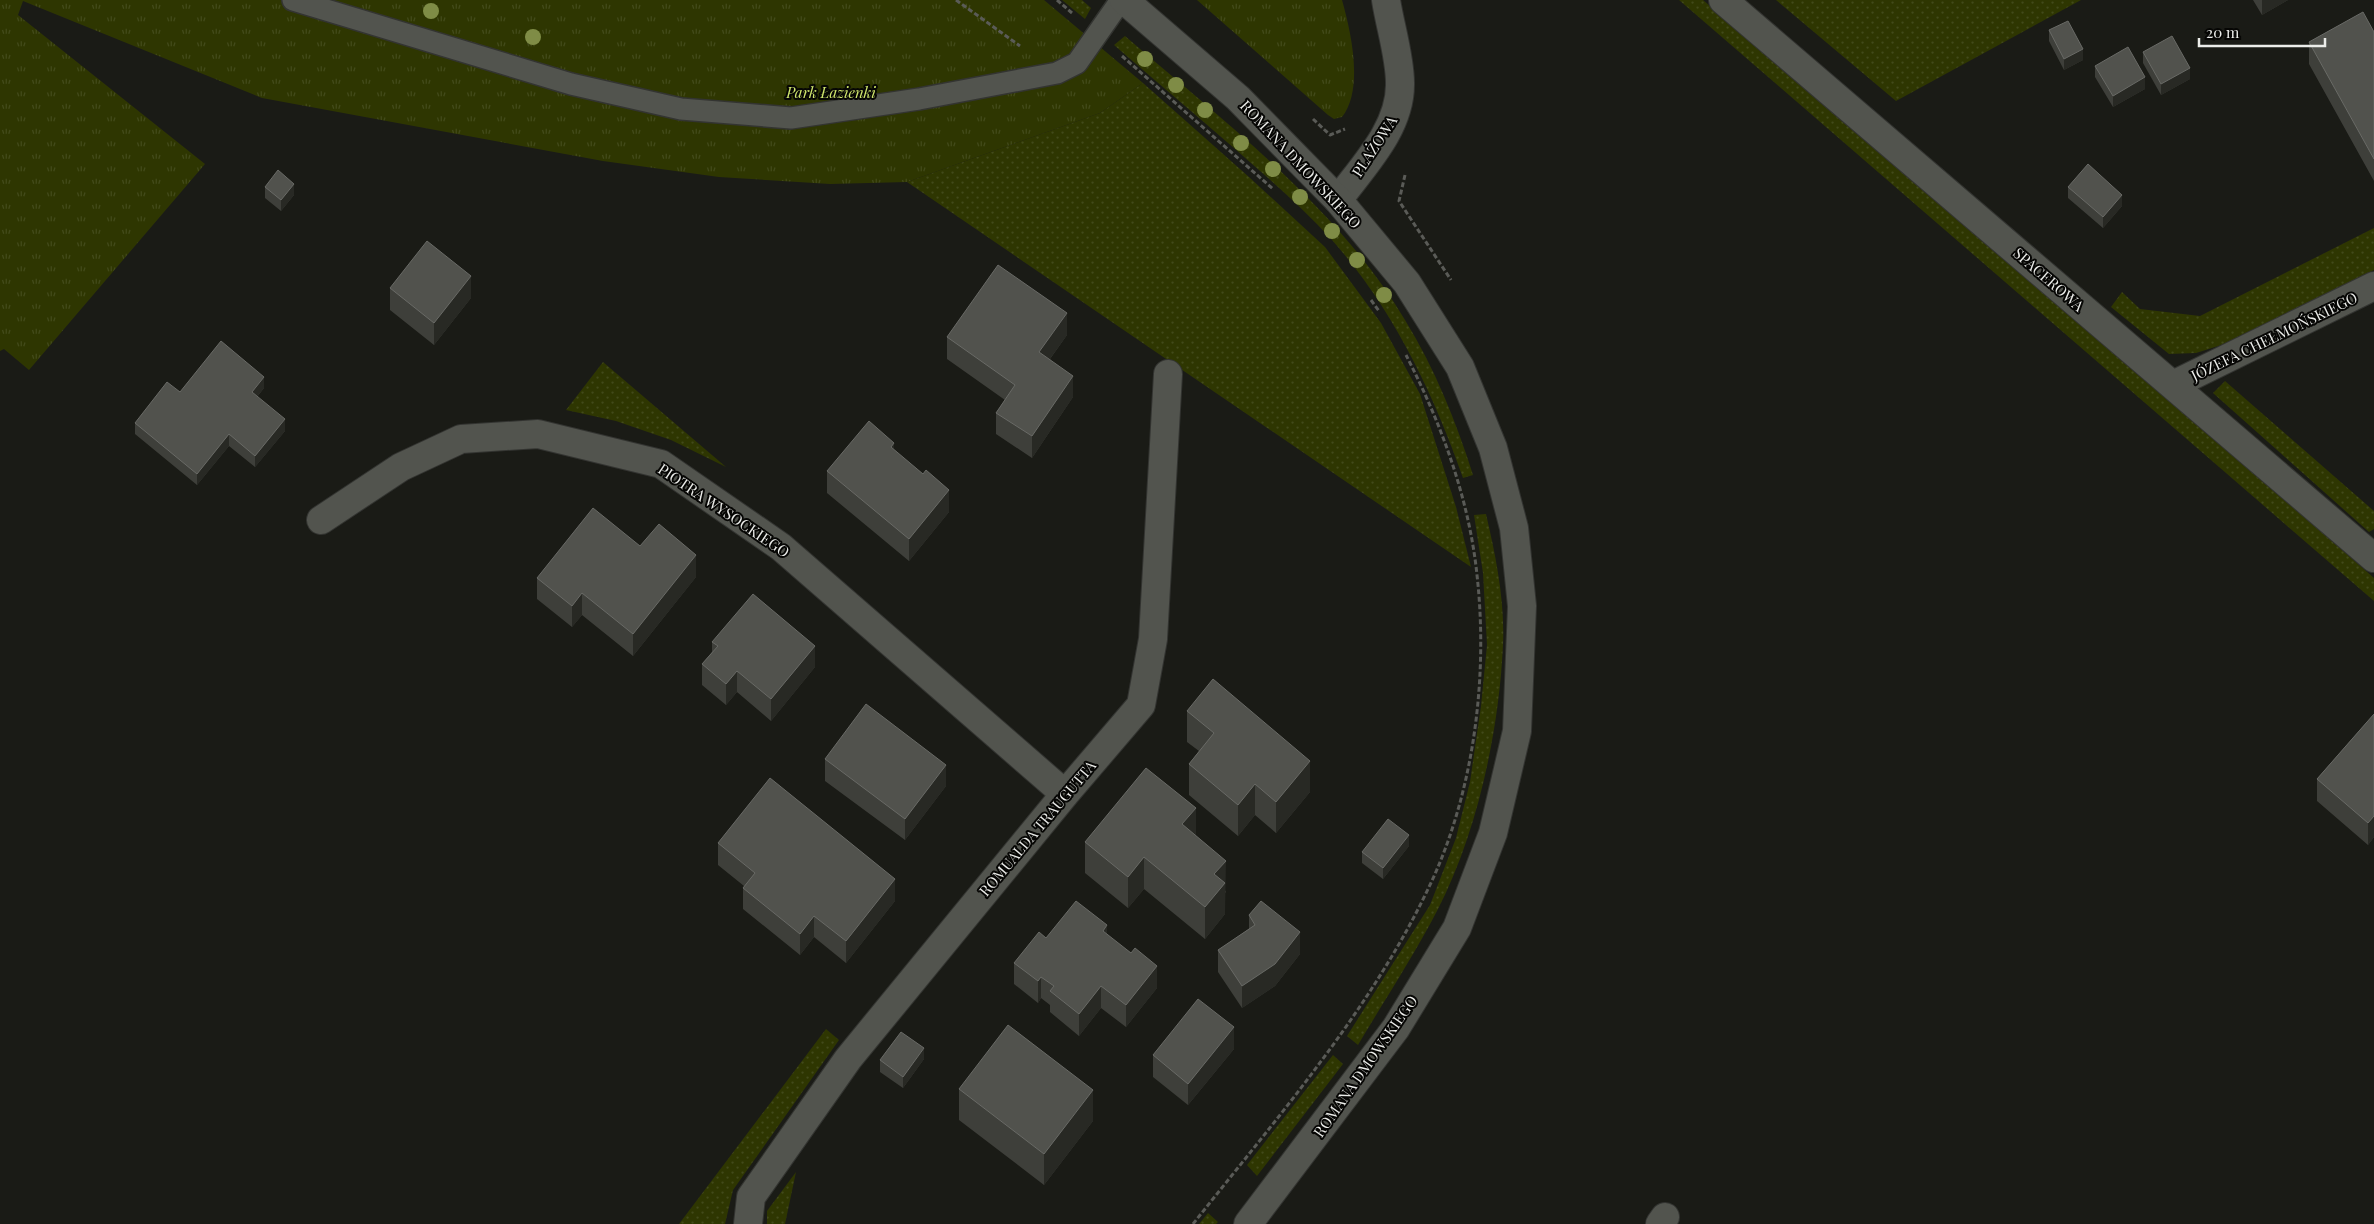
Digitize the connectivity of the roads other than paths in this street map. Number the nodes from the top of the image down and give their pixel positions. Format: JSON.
{"nodes":[{"id":1,"x":293,"y":0,"type":"edge"},
{"id":2,"x":1122,"y":0,"type":"edge"},
{"id":3,"x":1386,"y":0,"type":"edge"},
{"id":4,"x":1723,"y":0,"type":"edge"},
{"id":5,"x":1338,"y":200,"type":"junction"},
{"id":6,"x":2374,"y":286,"type":"edge"},
{"id":7,"x":1168,"y":374,"type":"dead end"},
{"id":8,"x":2173,"y":385,"type":"junction"},
{"id":9,"x":321,"y":520,"type":"dead end"},
{"id":10,"x":2374,"y":558,"type":"edge"},
{"id":11,"x":1065,"y":794,"type":"junction"},
{"id":12,"x":748,"y":1224,"type":"edge"},
{"id":13,"x":1248,"y":1224,"type":"edge"}],
"edges":[{"from":1,"to":2,"type":"lane"},
{"from":2,"to":5,"type":"street","name":"ROMANA DMOWSKIEGO"},
{"from":3,"to":5,"type":"street","name":"PLAŻOWA"},
{"from":4,"to":8,"type":"street","name":"SPACEROWA"},
{"from":5,"to":13,"type":"street","name":"ROMANA DMOWSKIEGO"},
{"from":6,"to":8,"type":"street","name":"JÓZEFA CHEŁMOŃSKIEGO"},
{"from":7,"to":11,"type":"street","name":"ROMUALDA TRAUGUTTA"},
{"from":8,"to":10,"type":"street","name":"SPACEROWA"},
{"from":9,"to":11,"type":"street","name":"PIOTRA WYSOCKIEGO"},
{"from":11,"to":12,"type":"street","name":"ROMUALDA TRAUGUTTA"}]}
